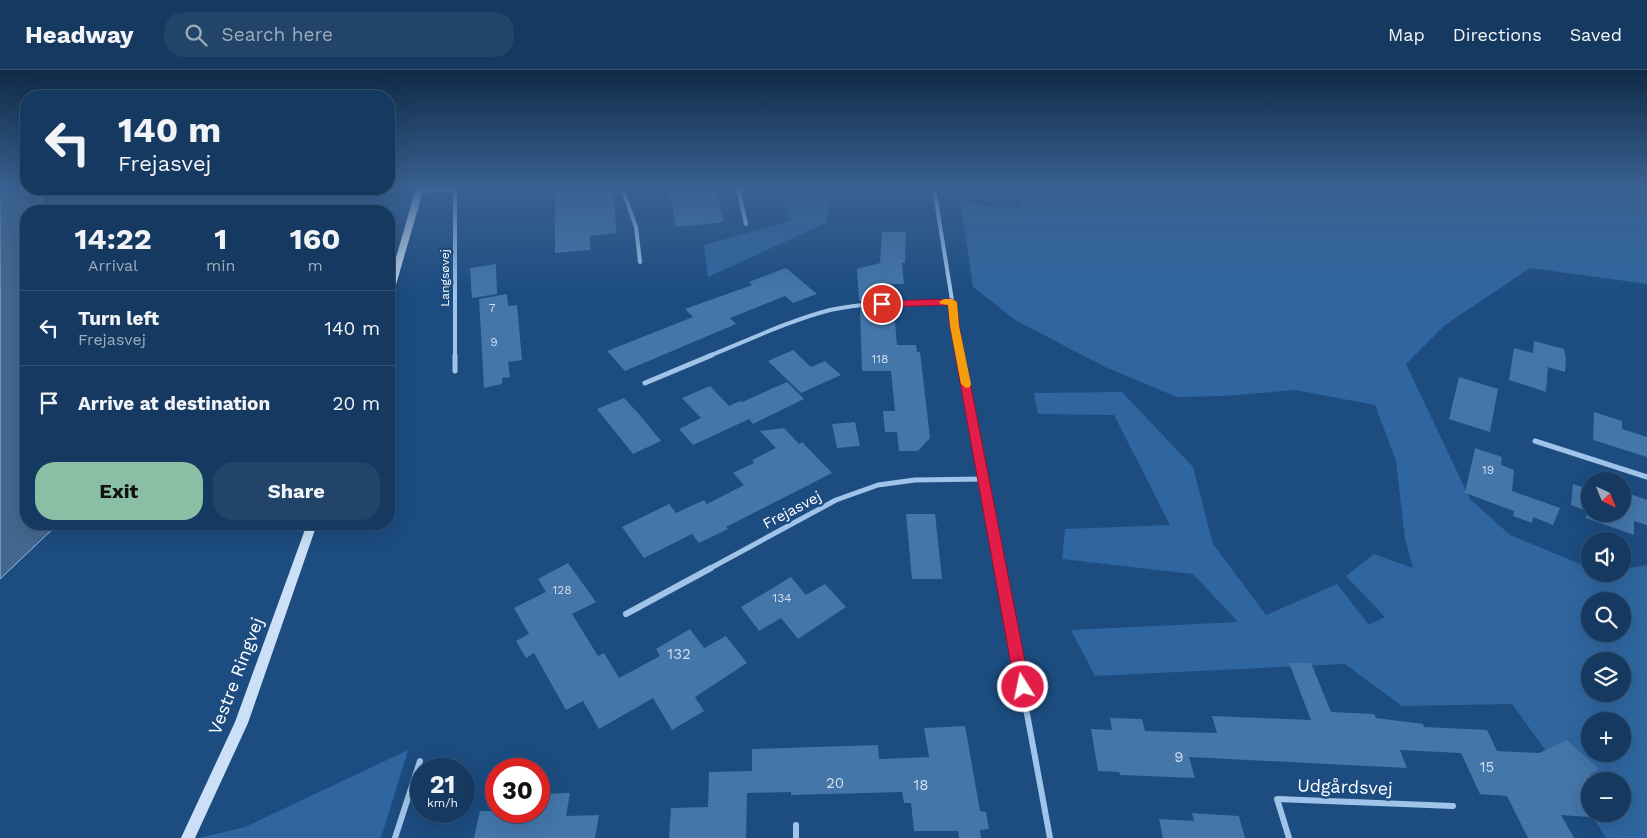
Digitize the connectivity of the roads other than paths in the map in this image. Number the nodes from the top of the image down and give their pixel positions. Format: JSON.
{"nodes":[{"id":1,"x":409,"y":224,"type":"edge"},
{"id":2,"x":455,"y":224,"type":"edge"},
{"id":3,"x":635,"y":224,"type":"edge"},
{"id":4,"x":940,"y":224,"type":"edge"},
{"id":5,"x":640,"y":262,"type":"dead end"},
{"id":6,"x":395,"y":274,"type":"edge"},
{"id":7,"x":952,"y":302,"type":"junction"},
{"id":8,"x":455,"y":371,"type":"dead end"},
{"id":9,"x":645,"y":383,"type":"dead end"},
{"id":10,"x":1535,"y":441,"type":"dead end"},
{"id":11,"x":1647,"y":477,"type":"edge"},
{"id":12,"x":984,"y":479,"type":"junction"},
{"id":13,"x":310,"y":530,"type":"edge"},
{"id":14,"x":626,"y":614,"type":"dead end"},
{"id":15,"x":410,"y":792,"type":"edge"},
{"id":16,"x":1453,"y":806,"type":"dead end"},
{"id":17,"x":796,"y":824,"type":"dead end"},
{"id":18,"x":188,"y":838,"type":"edge"},
{"id":19,"x":395,"y":838,"type":"edge"},
{"id":20,"x":796,"y":838,"type":"edge"},
{"id":21,"x":1050,"y":838,"type":"edge"},
{"id":22,"x":1289,"y":838,"type":"edge"}],
"edges":[{"from":1,"to":6,"type":"main road"},
{"from":2,"to":8,"type":"street","name":"Langsøvej"},
{"from":3,"to":5,"type":"street"},
{"from":4,"to":7,"type":"street"},
{"from":7,"to":9,"type":"street"},
{"from":7,"to":12,"type":"street"},
{"from":10,"to":11,"type":"street"},
{"from":12,"to":14,"type":"street","name":"Frejasvej"},
{"from":12,"to":21,"type":"street"},
{"from":13,"to":18,"type":"main road","name":"Vestre Ringvej"},
{"from":15,"to":19,"type":"street"},
{"from":16,"to":22,"type":"street","name":"Udgårdsvej"},
{"from":17,"to":20,"type":"street"}]}
